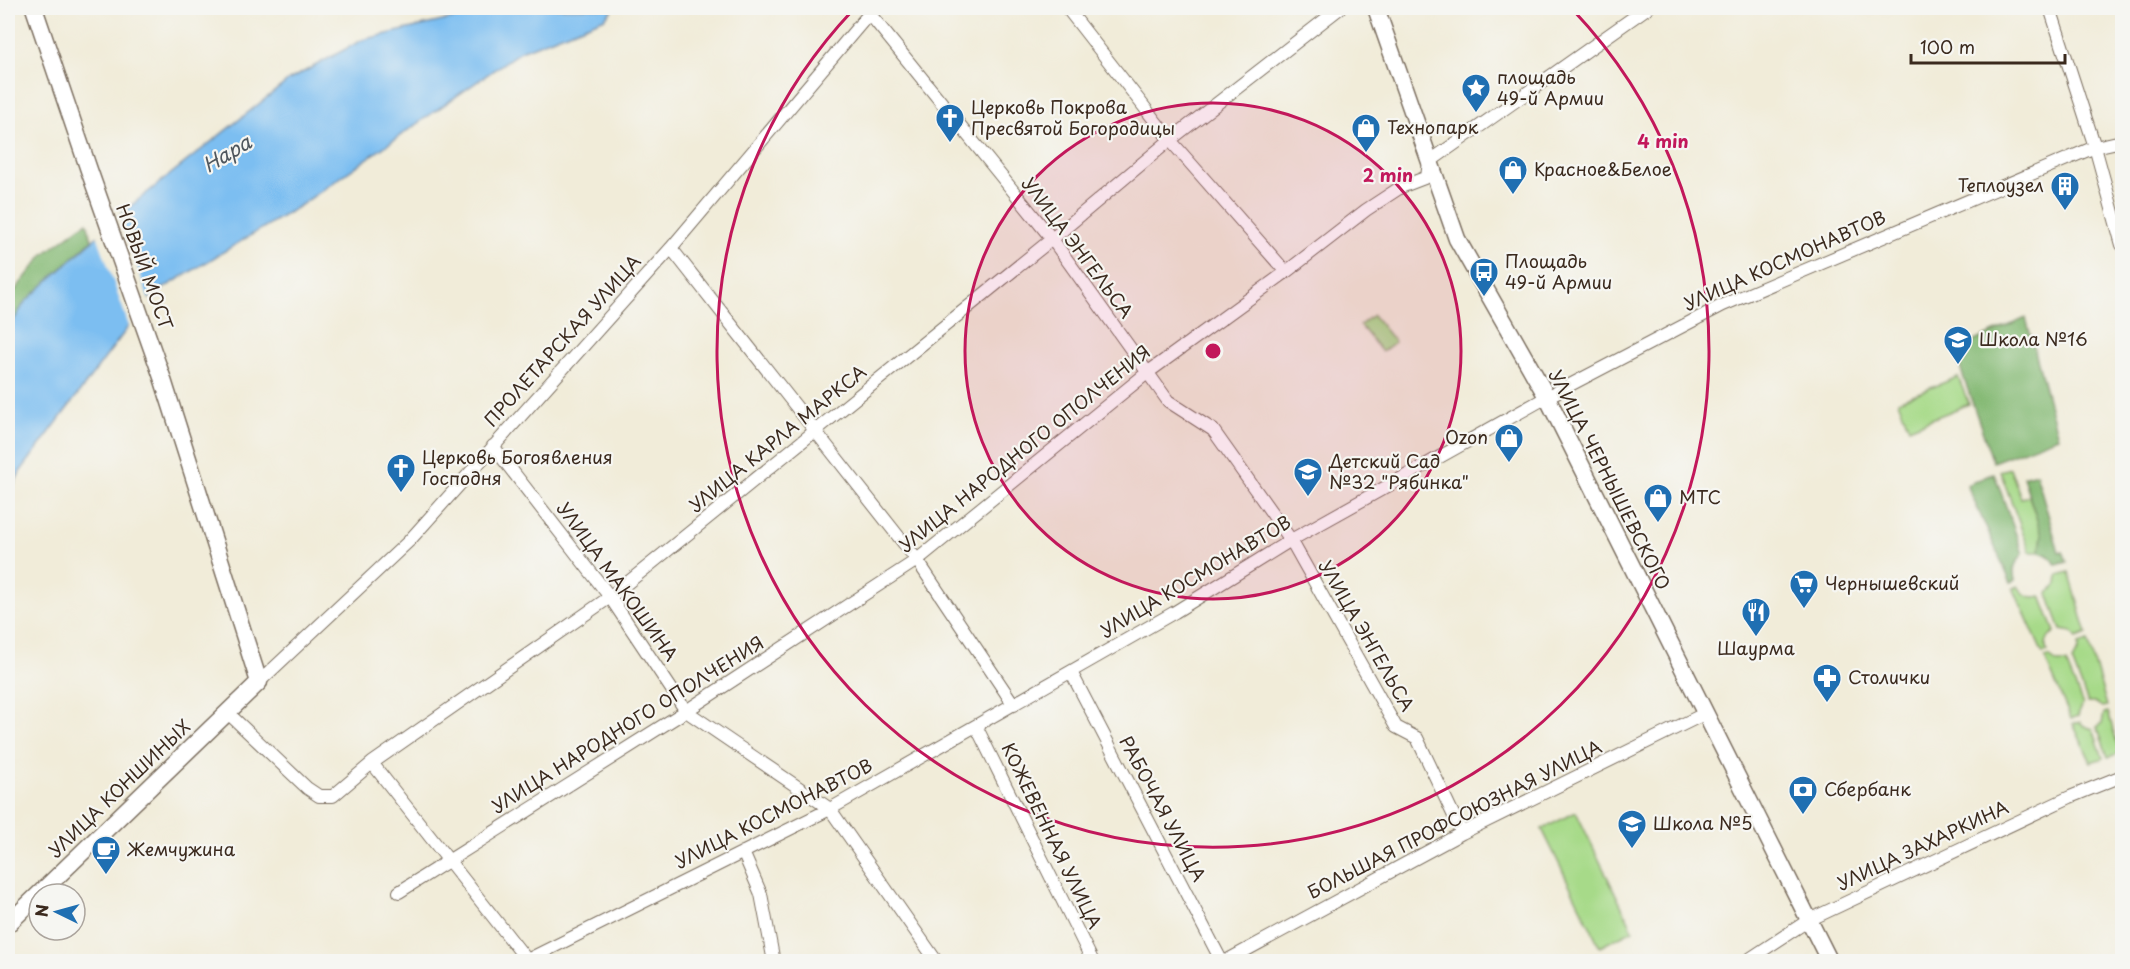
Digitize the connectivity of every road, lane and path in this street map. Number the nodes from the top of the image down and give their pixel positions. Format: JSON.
{"nodes":[{"id":1,"x":34,"y":8,"type":"edge"},
{"id":2,"x":1067,"y":8,"type":"edge"},
{"id":3,"x":1340,"y":8,"type":"edge"},
{"id":4,"x":1376,"y":8,"type":"edge"},
{"id":5,"x":1647,"y":8,"type":"edge"},
{"id":6,"x":2050,"y":8,"type":"edge"},
{"id":7,"x":872,"y":10,"type":"edge"},
{"id":8,"x":1170,"y":140,"type":"junction"},
{"id":9,"x":2122,"y":141,"type":"edge"},
{"id":10,"x":2095,"y":147,"type":"junction"},
{"id":11,"x":1429,"y":162,"type":"junction"},
{"id":12,"x":1052,"y":239,"type":"junction"},
{"id":13,"x":2122,"y":245,"type":"edge"},
{"id":14,"x":671,"y":248,"type":"junction"},
{"id":15,"x":1286,"y":272,"type":"junction"},
{"id":16,"x":1147,"y":372,"type":"junction"},
{"id":17,"x":1547,"y":397,"type":"junction"},
{"id":18,"x":816,"y":431,"type":"junction"},
{"id":19,"x":493,"y":446,"type":"junction"},
{"id":20,"x":1291,"y":540,"type":"junction"},
{"id":21,"x":917,"y":560,"type":"junction"},
{"id":22,"x":610,"y":597,"type":"junction"},
{"id":23,"x":1071,"y":672,"type":"junction"},
{"id":24,"x":259,"y":682,"type":"junction"},
{"id":25,"x":1014,"y":705,"type":"junction"},
{"id":26,"x":686,"y":711,"type":"junction"},
{"id":27,"x":228,"y":713,"type":"junction"},
{"id":28,"x":1704,"y":714,"type":"junction"},
{"id":29,"x":976,"y":726,"type":"junction"},
{"id":30,"x":372,"y":763,"type":"junction"},
{"id":31,"x":2121,"y":780,"type":"edge"},
{"id":32,"x":830,"y":809,"type":"junction"},
{"id":33,"x":1462,"y":833,"type":"junction"},
{"id":34,"x":743,"y":852,"type":"junction"},
{"id":35,"x":447,"y":860,"type":"junction"},
{"id":36,"x":399,"y":892,"type":"dead end"},
{"id":37,"x":1809,"y":920,"type":"junction"},
{"id":38,"x":8,"y":924,"type":"edge"},
{"id":39,"x":527,"y":960,"type":"edge"},
{"id":40,"x":774,"y":962,"type":"edge"},
{"id":41,"x":937,"y":962,"type":"edge"},
{"id":42,"x":1093,"y":962,"type":"edge"},
{"id":43,"x":1223,"y":962,"type":"edge"},
{"id":44,"x":1745,"y":962,"type":"edge"},
{"id":45,"x":1830,"y":962,"type":"edge"}],
"edges":[{"from":1,"to":24,"type":"main road","name":"НОВЫЙ МОСТ"},
{"from":2,"to":8,"type":"street"},
{"from":3,"to":8,"type":"street","name":"УЛИЦА КАРЛА МАРКСА"},
{"from":4,"to":11,"type":"main road","name":"УЛИЦА ЧЕРНЫШЕВСКОГО"},
{"from":5,"to":11,"type":"street","name":"УЛИЦА НАРОДНОГО ОПОЛЧЕНИЯ"},
{"from":6,"to":10,"type":"street"},
{"from":7,"to":12,"type":"street","name":"УЛИЦА ЭНГЕЛЬСА"},
{"from":7,"to":14,"type":"street","name":"ПРОЛЕТАРСКАЯ УЛИЦА"},
{"from":8,"to":12,"type":"street","name":"УЛИЦА КАРЛА МАРКСА"},
{"from":8,"to":15,"type":"street"},
{"from":9,"to":10,"type":"street","name":"УЛИЦА КОСМОНАВТОВ"},
{"from":10,"to":13,"type":"street"},
{"from":10,"to":17,"type":"street","name":"УЛИЦА КОСМОНАВТОВ"},
{"from":11,"to":15,"type":"street","name":"УЛИЦА НАРОДНОГО ОПОЛЧЕНИЯ"},
{"from":11,"to":17,"type":"main road","name":"УЛИЦА ЧЕРНЫШЕВСКОГО"},
{"from":12,"to":16,"type":"street","name":"УЛИЦА ЭНГЕЛЬСА"},
{"from":12,"to":18,"type":"street","name":"УЛИЦА КАРЛА МАРКСА"},
{"from":14,"to":18,"type":"street"},
{"from":14,"to":19,"type":"street","name":"ПРОЛЕТАРСКАЯ УЛИЦА"},
{"from":15,"to":16,"type":"street","name":"УЛИЦА НАРОДНОГО ОПОЛЧЕНИЯ"},
{"from":16,"to":20,"type":"street","name":"УЛИЦА ЭНГЕЛЬСА"},
{"from":16,"to":21,"type":"street","name":"УЛИЦА НАРОДНОГО ОПОЛЧЕНИЯ"},
{"from":17,"to":20,"type":"street","name":"УЛИЦА КОСМОНАВТОВ"},
{"from":17,"to":28,"type":"main road","name":"УЛИЦА ЧЕРНЫШЕВСКОГО"},
{"from":18,"to":21,"type":"street"},
{"from":18,"to":22,"type":"street","name":"УЛИЦА КАРЛА МАРКСА"},
{"from":19,"to":22,"type":"street","name":"УЛИЦА МАКОШИНА"},
{"from":19,"to":24,"type":"street","name":"ПРОЛЕТАРСКАЯ УЛИЦА"},
{"from":20,"to":23,"type":"street","name":"УЛИЦА КОСМОНАВТОВ"},
{"from":20,"to":33,"type":"street","name":"УЛИЦА ЭНГЕЛЬСА"},
{"from":21,"to":25,"type":"street"},
{"from":21,"to":26,"type":"street","name":"УЛИЦА НАРОДНОГО ОПОЛЧЕНИЯ"},
{"from":22,"to":26,"type":"street","name":"УЛИЦА МАКОШИНА"},
{"from":22,"to":30,"type":"street","name":"УЛИЦА КАРЛА МАРКСА"},
{"from":23,"to":25,"type":"street","name":"УЛИЦА КОСМОНАВТОВ"},
{"from":23,"to":43,"type":"street","name":"РАБОЧАЯ УЛИЦА"},
{"from":24,"to":27,"type":"main road","name":"УЛИЦА КОНШИНЫХ"},
{"from":25,"to":29,"type":"street","name":"УЛИЦА КОСМОНАВТОВ"},
{"from":26,"to":32,"type":"street","name":"УЛИЦА МАКОШИНА"},
{"from":26,"to":35,"type":"street","name":"УЛИЦА НАРОДНОГО ОПОЛЧЕНИЯ"},
{"from":27,"to":30,"type":"street","name":"УЛИЦА КАРЛА МАРКСА"},
{"from":27,"to":38,"type":"main road","name":"УЛИЦА КОНШИНЫХ"},
{"from":28,"to":33,"type":"street","name":"БОЛЬШАЯ ПРОФСОЮЗНАЯ УЛИЦА"},
{"from":28,"to":37,"type":"main road","name":"УЛИЦА ЧЕРНЫШЕВСКОГО"},
{"from":29,"to":32,"type":"street","name":"УЛИЦА КОСМОНАВТОВ"},
{"from":29,"to":42,"type":"street","name":"КОЖЕВЕННАЯ УЛИЦА"},
{"from":30,"to":35,"type":"street"},
{"from":31,"to":37,"type":"street","name":"УЛИЦА ЗАХАРКИНА"},
{"from":32,"to":34,"type":"street","name":"УЛИЦА КОСМОНАВТОВ"},
{"from":32,"to":41,"type":"street","name":"УЛИЦА МАКОШИНА"},
{"from":33,"to":43,"type":"street","name":"БОЛЬШАЯ ПРОФСОЮЗНАЯ УЛИЦА"},
{"from":34,"to":39,"type":"street","name":"УЛИЦА КОСМОНАВТОВ"},
{"from":34,"to":40,"type":"street"},
{"from":35,"to":36,"type":"street","name":"УЛИЦА НАРОДНОГО ОПОЛЧЕНИЯ"},
{"from":35,"to":39,"type":"street"},
{"from":37,"to":44,"type":"street","name":"УЛИЦА ЗАХАРКИНА"},
{"from":37,"to":45,"type":"main road","name":"УЛИЦА ЧЕРНЫШЕВСКОГО"}]}
